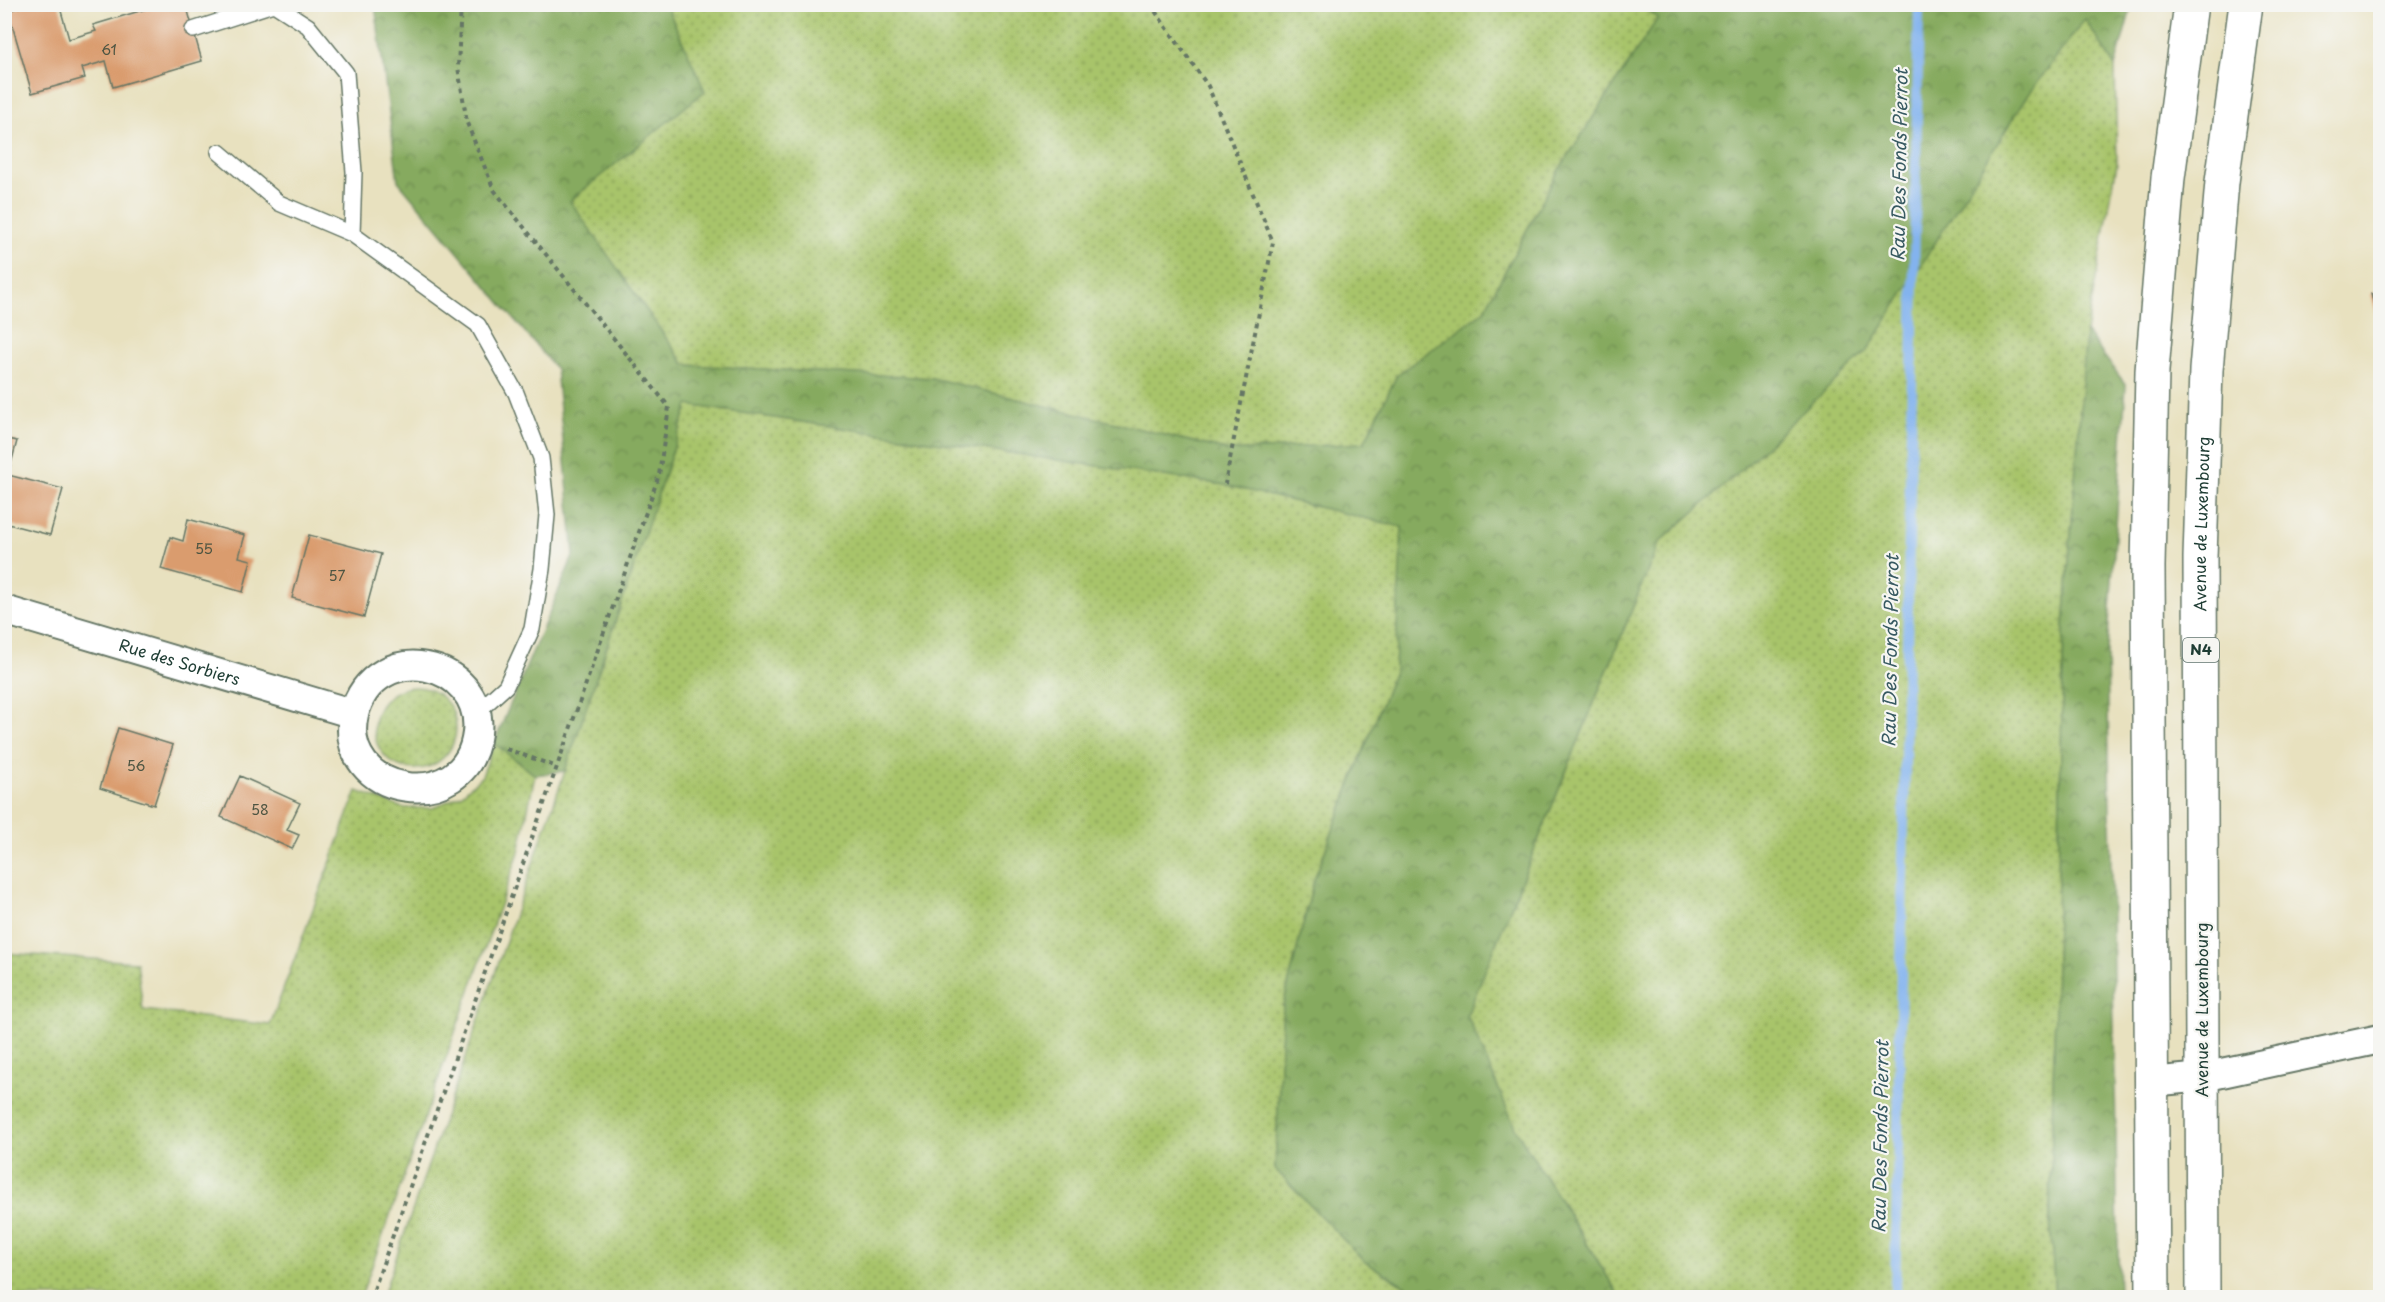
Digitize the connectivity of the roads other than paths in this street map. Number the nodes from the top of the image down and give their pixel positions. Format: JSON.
{"nodes":[{"id":1,"x":274,"y":4,"type":"edge"},
{"id":2,"x":2191,"y":4,"type":"edge"},
{"id":3,"x":2246,"y":4,"type":"edge"},
{"id":4,"x":193,"y":30,"type":"dead end"},
{"id":5,"x":219,"y":152,"type":"dead end"},
{"id":6,"x":352,"y":234,"type":"junction"},
{"id":7,"x":4,"y":610,"type":"edge"},
{"id":8,"x":354,"y":714,"type":"junction"},
{"id":9,"x":475,"y":726,"type":"junction"},
{"id":10,"x":2380,"y":1039,"type":"edge"},
{"id":11,"x":2203,"y":1077,"type":"junction"},
{"id":12,"x":2151,"y":1082,"type":"junction"},
{"id":13,"x":2153,"y":1298,"type":"edge"},
{"id":14,"x":2203,"y":1298,"type":"edge"}],
"edges":[{"from":1,"to":4,"type":"lane"},
{"from":1,"to":6,"type":"lane"},
{"from":2,"to":12,"type":"main road"},
{"from":3,"to":11,"type":"main road","name":"Avenue de Luxembourg","number":"N4"},
{"from":5,"to":6,"type":"lane"},
{"from":6,"to":9,"type":"lane"},
{"from":7,"to":8,"type":"street","name":"Rue des Sorbiers"},
{"from":8,"to":9,"type":"street"},
{"from":8,"to":9,"type":"street"},
{"from":10,"to":11,"type":"street"},
{"from":11,"to":12,"type":"street"},
{"from":11,"to":14,"type":"main road","name":"Avenue de Luxembourg","number":"N4"},
{"from":12,"to":13,"type":"main road"}]}
